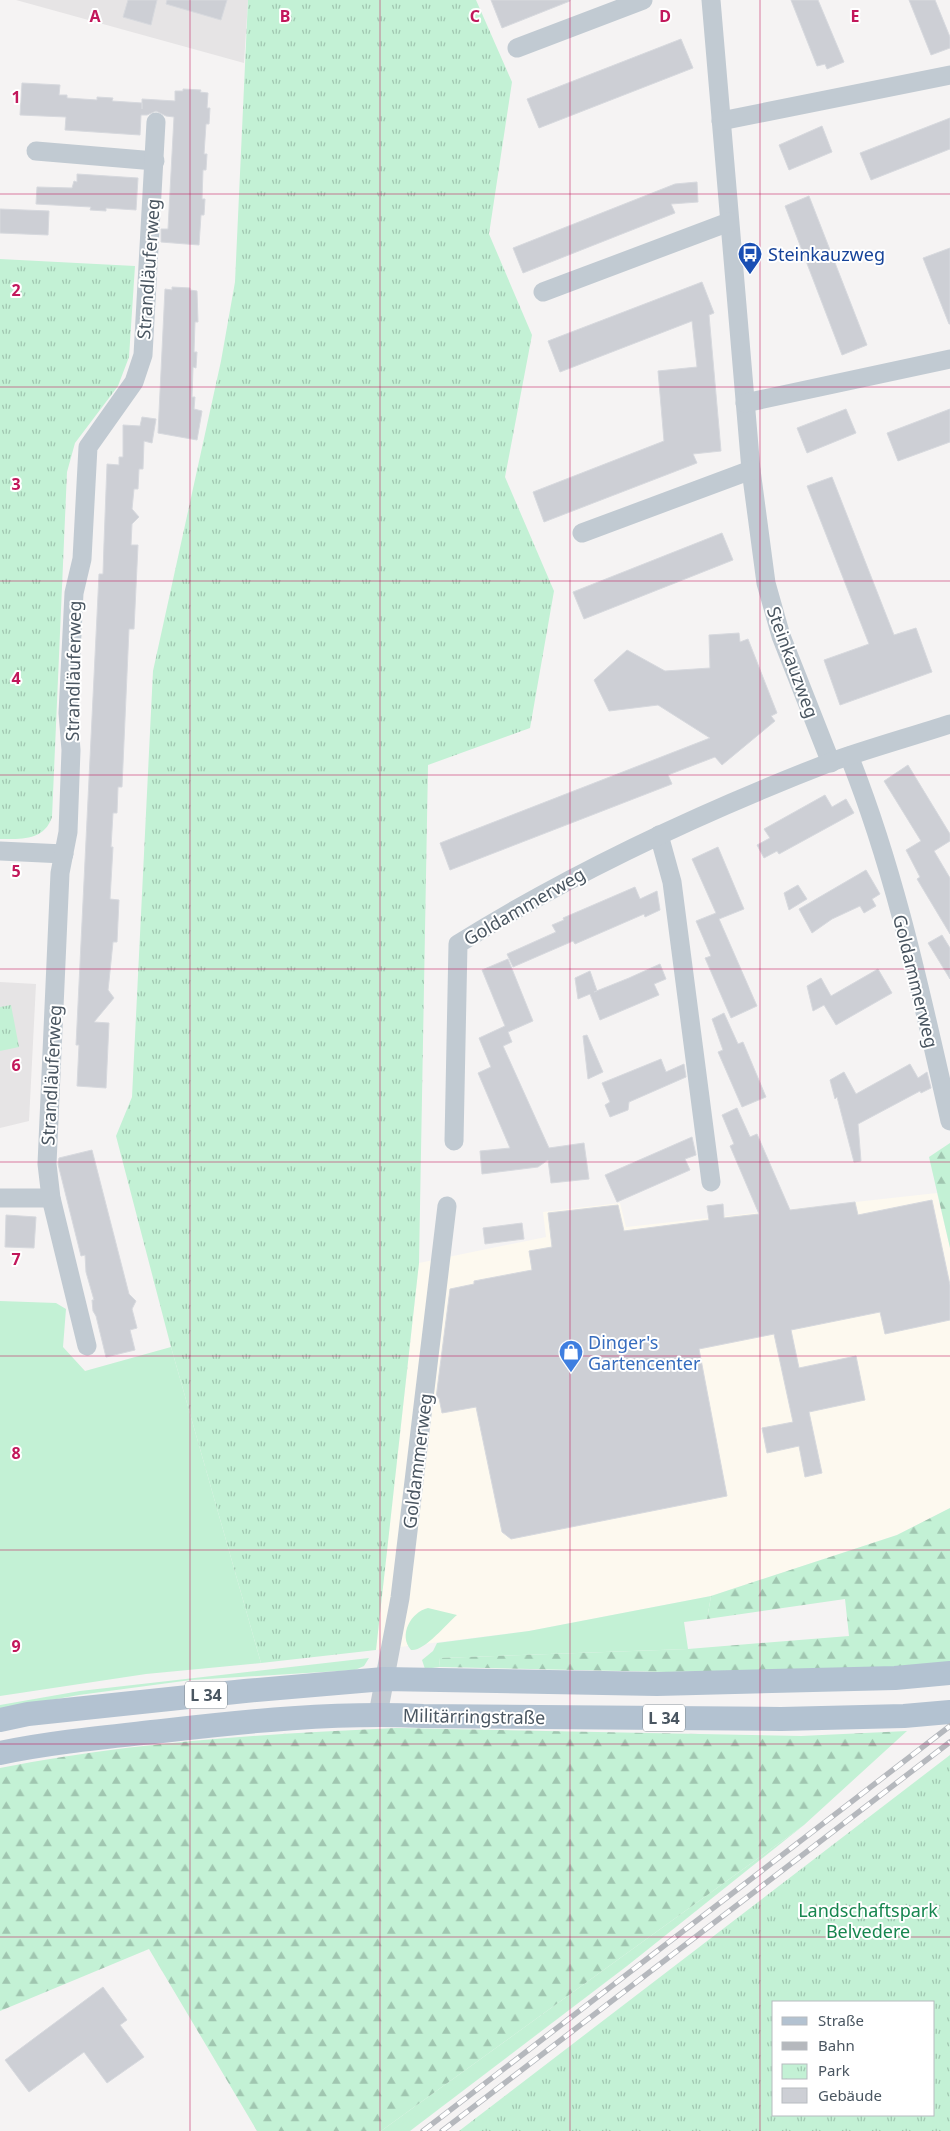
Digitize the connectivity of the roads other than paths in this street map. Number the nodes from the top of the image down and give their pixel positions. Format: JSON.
{"nodes":[{"id":1,"x":643,"y":0,"type":"edge"},
{"id":2,"x":711,"y":0,"type":"edge"},
{"id":3,"x":516,"y":48,"type":"dead end"},
{"id":4,"x":950,"y":75,"type":"edge"},
{"id":5,"x":721,"y":121,"type":"junction"},
{"id":6,"x":156,"y":122,"type":"dead end"},
{"id":7,"x":36,"y":150,"type":"dead end"},
{"id":8,"x":155,"y":161,"type":"junction"},
{"id":9,"x":729,"y":222,"type":"junction"},
{"id":10,"x":543,"y":292,"type":"dead end"},
{"id":11,"x":950,"y":359,"type":"edge"},
{"id":12,"x":745,"y":403,"type":"junction"},
{"id":13,"x":751,"y":470,"type":"junction"},
{"id":14,"x":582,"y":533,"type":"dead end"},
{"id":15,"x":950,"y":724,"type":"edge"},
{"id":16,"x":849,"y":756,"type":"junction"},
{"id":17,"x":830,"y":763,"type":"junction"},
{"id":18,"x":659,"y":835,"type":"junction"},
{"id":19,"x":0,"y":851,"type":"edge"},
{"id":20,"x":64,"y":854,"type":"junction"},
{"id":21,"x":950,"y":1121,"type":"edge"},
{"id":22,"x":454,"y":1141,"type":"dead end"},
{"id":23,"x":711,"y":1182,"type":"dead end"},
{"id":24,"x":0,"y":1198,"type":"edge"},
{"id":25,"x":50,"y":1198,"type":"junction"},
{"id":26,"x":447,"y":1206,"type":"dead end"},
{"id":27,"x":87,"y":1346,"type":"dead end"},
{"id":28,"x":950,"y":1673,"type":"edge"},
{"id":29,"x":384,"y":1679,"type":"junction"},
{"id":30,"x":950,"y":1712,"type":"edge"},
{"id":31,"x":378,"y":1714,"type":"junction"},
{"id":32,"x":0,"y":1720,"type":"edge"},
{"id":33,"x":0,"y":1753,"type":"edge"}],
"edges":[{"from":1,"to":3,"type":"street"},
{"from":2,"to":5,"type":"street","name":"Steinkauzweg"},
{"from":4,"to":5,"type":"street"},
{"from":5,"to":9,"type":"street","name":"Steinkauzweg"},
{"from":6,"to":8,"type":"street","name":"Strandläuferweg"},
{"from":7,"to":8,"type":"street"},
{"from":8,"to":20,"type":"street","name":"Strandläuferweg"},
{"from":9,"to":10,"type":"street"},
{"from":9,"to":12,"type":"street","name":"Steinkauzweg"},
{"from":11,"to":12,"type":"street"},
{"from":12,"to":13,"type":"street","name":"Steinkauzweg"},
{"from":13,"to":14,"type":"street"},
{"from":13,"to":17,"type":"street","name":"Steinkauzweg"},
{"from":15,"to":16,"type":"street","name":"Goldammerweg"},
{"from":16,"to":17,"type":"street","name":"Goldammerweg"},
{"from":16,"to":21,"type":"street","name":"Goldammerweg"},
{"from":17,"to":18,"type":"street","name":"Goldammerweg"},
{"from":18,"to":22,"type":"street","name":"Goldammerweg"},
{"from":18,"to":23,"type":"street"},
{"from":19,"to":20,"type":"street"},
{"from":20,"to":25,"type":"street","name":"Strandläuferweg"},
{"from":24,"to":25,"type":"street"},
{"from":25,"to":27,"type":"street","name":"Strandläuferweg"},
{"from":26,"to":29,"type":"street","name":"Goldammerweg"},
{"from":28,"to":29,"type":"main road","name":"Militärringstraße","number":"L 34"},
{"from":29,"to":31,"type":"street","name":"Goldammerweg"},
{"from":29,"to":32,"type":"main road","name":"Militärringstraße","number":"L 34"},
{"from":30,"to":31,"type":"main road","name":"Militärringstraße","number":"L 34"},
{"from":31,"to":33,"type":"main road","name":"Militärringstraße","number":"L 34"}]}
